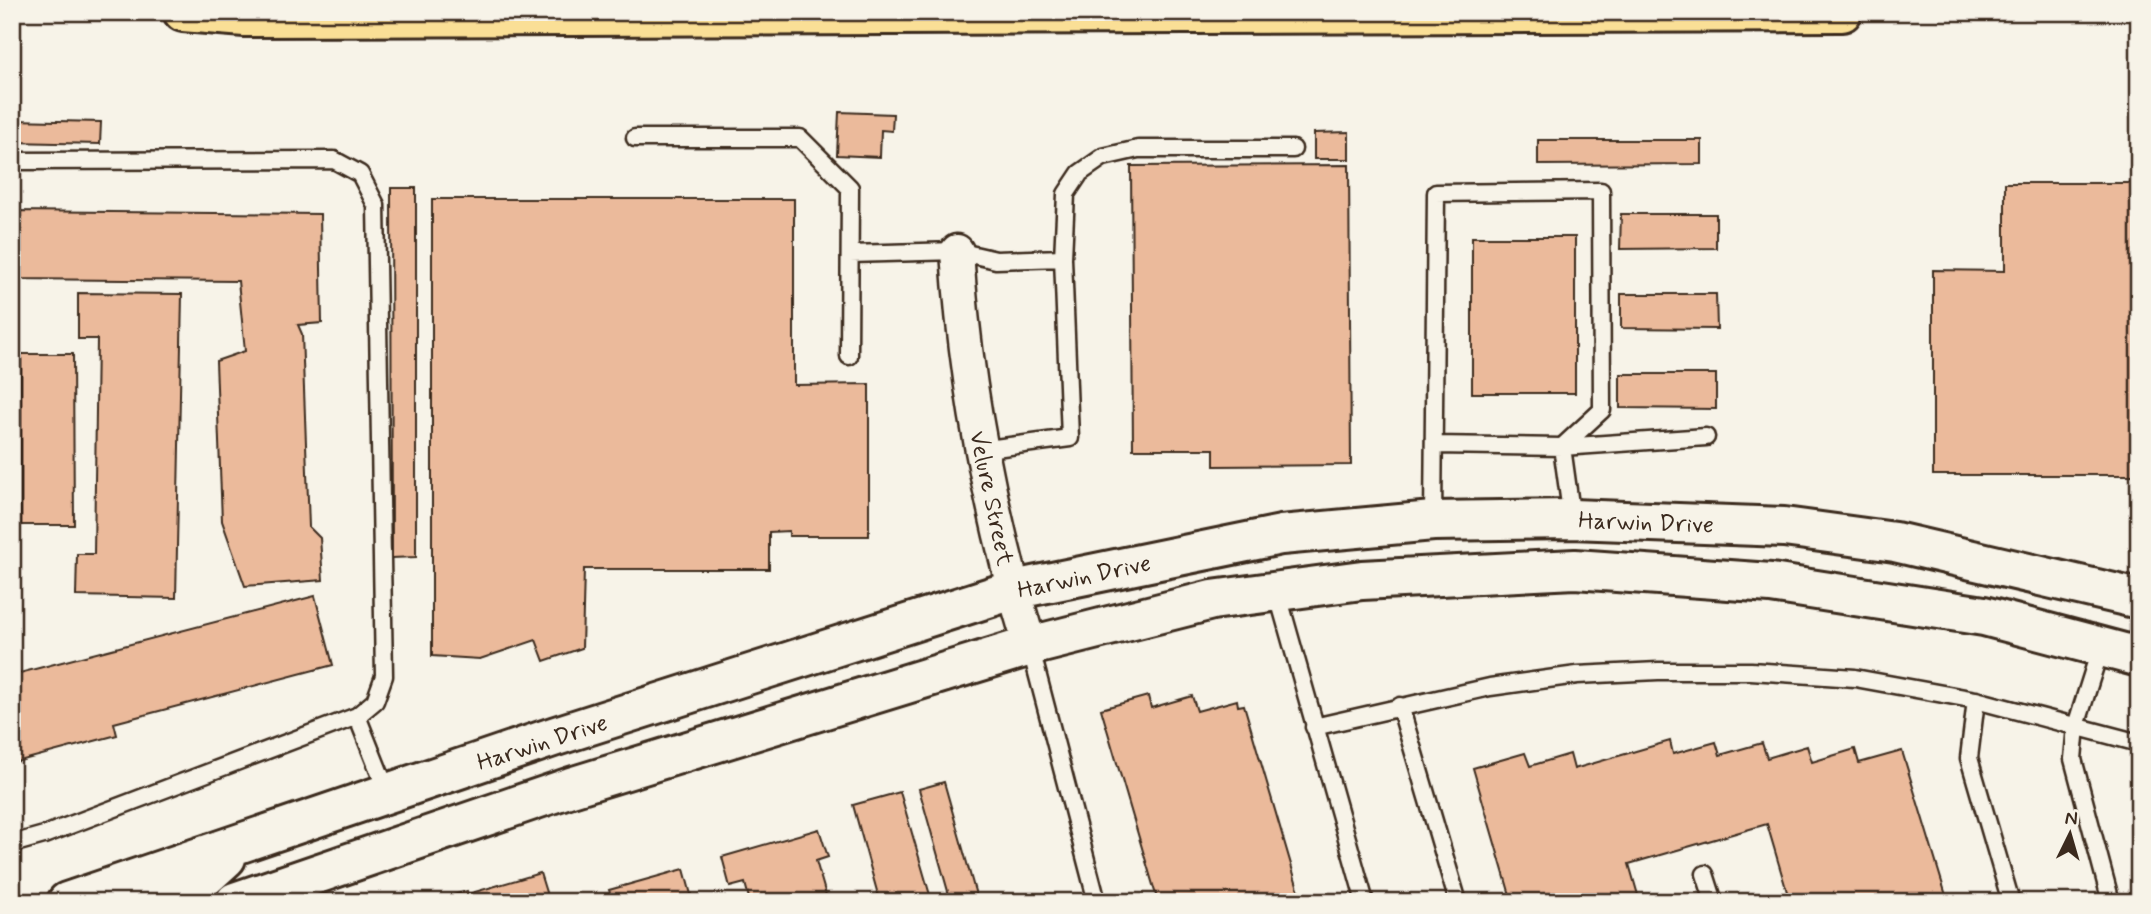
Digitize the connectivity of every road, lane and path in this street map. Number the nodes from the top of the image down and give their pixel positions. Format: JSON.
{"nodes":[{"id":1,"x":183,"y":12,"type":"edge"},
{"id":2,"x":1842,"y":12,"type":"edge"},
{"id":3,"x":635,"y":138,"type":"dead end"},
{"id":4,"x":1293,"y":149,"type":"dead end"},
{"id":5,"x":12,"y":161,"type":"edge"},
{"id":6,"x":957,"y":251,"type":"junction"},
{"id":7,"x":850,"y":254,"type":"junction"},
{"id":8,"x":1063,"y":258,"type":"junction"},
{"id":9,"x":849,"y":356,"type":"dead end"},
{"id":10,"x":1706,"y":437,"type":"dead end"},
{"id":11,"x":1434,"y":445,"type":"junction"},
{"id":12,"x":1562,"y":447,"type":"junction"},
{"id":13,"x":980,"y":450,"type":"junction"},
{"id":14,"x":1573,"y":519,"type":"junction"},
{"id":15,"x":1433,"y":522,"type":"junction"},
{"id":16,"x":1575,"y":569,"type":"junction"},
{"id":17,"x":1013,"y":590,"type":"junction"},
{"id":18,"x":1277,"y":592,"type":"junction"},
{"id":19,"x":2127,"y":595,"type":"edge"},
{"id":20,"x":1030,"y":646,"type":"junction"},
{"id":21,"x":2101,"y":647,"type":"junction"},
{"id":22,"x":2139,"y":657,"type":"edge"},
{"id":23,"x":1976,"y":699,"type":"junction"},
{"id":24,"x":1400,"y":706,"type":"junction"},
{"id":25,"x":357,"y":716,"type":"junction"},
{"id":26,"x":2076,"y":726,"type":"junction"},
{"id":27,"x":1314,"y":727,"type":"junction"},
{"id":28,"x":556,"y":736,"type":"junction"},
{"id":29,"x":2139,"y":743,"type":"edge"},
{"id":30,"x":571,"y":787,"type":"junction"},
{"id":31,"x":387,"y":794,"type":"junction"},
{"id":32,"x":243,"y":843,"type":"junction"},
{"id":33,"x":12,"y":844,"type":"edge"},
{"id":34,"x":1706,"y":874,"type":"dead end"},
{"id":35,"x":67,"y":902,"type":"edge"},
{"id":36,"x":156,"y":902,"type":"edge"},
{"id":37,"x":235,"y":902,"type":"edge"},
{"id":38,"x":1097,"y":902,"type":"edge"},
{"id":39,"x":1365,"y":902,"type":"edge"},
{"id":40,"x":1458,"y":902,"type":"edge"},
{"id":41,"x":1714,"y":902,"type":"edge"},
{"id":42,"x":2011,"y":902,"type":"edge"},
{"id":43,"x":2111,"y":902,"type":"edge"}],
"edges":[{"from":1,"to":2,"type":"highway"},
{"from":3,"to":7,"type":"lane"},
{"from":4,"to":8,"type":"lane"},
{"from":5,"to":25,"type":"lane"},
{"from":6,"to":7,"type":"lane"},
{"from":6,"to":8,"type":"lane"},
{"from":6,"to":13,"type":"street","name":"Velure Street"},
{"from":7,"to":9,"type":"lane"},
{"from":8,"to":13,"type":"lane"},
{"from":10,"to":12,"type":"lane"},
{"from":11,"to":12,"type":"lane"},
{"from":11,"to":12,"type":"lane"},
{"from":11,"to":15,"type":"lane"},
{"from":12,"to":14,"type":"lane"},
{"from":13,"to":17,"type":"street","name":"Velure Street"},
{"from":14,"to":15,"type":"main road","name":"Harwin Drive"},
{"from":14,"to":16,"type":"main road"},
{"from":14,"to":19,"type":"main road","name":"Harwin Drive"},
{"from":15,"to":17,"type":"main road","name":"Harwin Drive"},
{"from":16,"to":18,"type":"main road","name":"Harwin Drive"},
{"from":16,"to":21,"type":"main road","name":"Harwin Drive"},
{"from":17,"to":20,"type":"street","name":"Velure Street"},
{"from":17,"to":28,"type":"main road","name":"Harwin Drive"},
{"from":18,"to":20,"type":"main road","name":"Harwin Drive"},
{"from":18,"to":27,"type":"lane"},
{"from":19,"to":21,"type":"main road"},
{"from":20,"to":30,"type":"main road","name":"Harwin Drive"},
{"from":20,"to":38,"type":"lane","name":"Velure Street"},
{"from":21,"to":22,"type":"main road","name":"Harwin Drive"},
{"from":21,"to":26,"type":"lane"},
{"from":23,"to":24,"type":"lane"},
{"from":23,"to":26,"type":"lane"},
{"from":23,"to":42,"type":"lane"},
{"from":24,"to":27,"type":"lane"},
{"from":24,"to":40,"type":"lane"},
{"from":25,"to":31,"type":"lane"},
{"from":25,"to":33,"type":"lane"},
{"from":26,"to":29,"type":"lane"},
{"from":26,"to":43,"type":"lane"},
{"from":27,"to":39,"type":"lane"},
{"from":28,"to":30,"type":"main road"},
{"from":28,"to":31,"type":"main road","name":"Harwin Drive"},
{"from":30,"to":37,"type":"main road","name":"Harwin Drive"},
{"from":31,"to":32,"type":"main road","name":"Harwin Drive"},
{"from":32,"to":35,"type":"main road","name":"Harwin Drive"},
{"from":32,"to":36,"type":"main road"},
{"from":34,"to":41,"type":"lane"}]}
